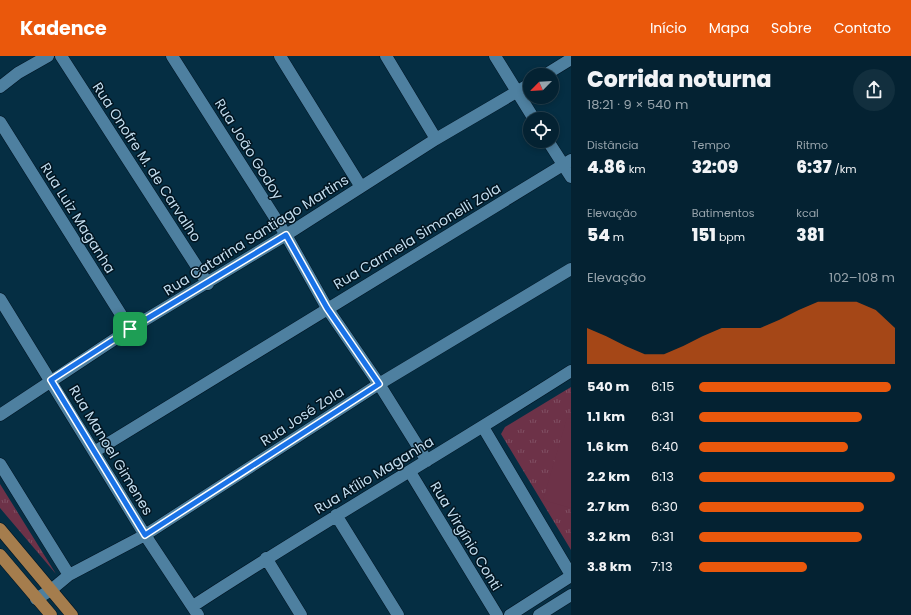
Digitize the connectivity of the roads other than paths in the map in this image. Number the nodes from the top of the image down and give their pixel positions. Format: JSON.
{"nodes":[{"id":1,"x":48,"y":56,"type":"edge"},
{"id":2,"x":62,"y":56,"type":"edge"},
{"id":3,"x":172,"y":56,"type":"edge"},
{"id":4,"x":280,"y":56,"type":"edge"},
{"id":5,"x":386,"y":56,"type":"edge"},
{"id":6,"x":494,"y":56,"type":"edge"},
{"id":7,"x":571,"y":59,"type":"edge"},
{"id":8,"x":556,"y":68,"type":"edge"},
{"id":9,"x":0,"y":87,"type":"edge"},
{"id":10,"x":523,"y":88,"type":"edge"},
{"id":11,"x":517,"y":92,"type":"junction"},
{"id":12,"x":530,"y":112,"type":"edge"},
{"id":13,"x":0,"y":122,"type":"edge"},
{"id":14,"x":436,"y":139,"type":"junction"},
{"id":15,"x":554,"y":148,"type":"edge"},
{"id":16,"x":567,"y":162,"type":"edge"},
{"id":17,"x":571,"y":177,"type":"edge"},
{"id":18,"x":361,"y":187,"type":"junction"},
{"id":19,"x":286,"y":235,"type":"junction"},
{"id":20,"x":571,"y":269,"type":"edge"},
{"id":21,"x":208,"y":284,"type":"junction"},
{"id":22,"x":0,"y":299,"type":"edge"},
{"id":23,"x":327,"y":308,"type":"junction"},
{"id":24,"x":130,"y":329,"type":"junction"},
{"id":25,"x":571,"y":371,"type":"edge"},
{"id":26,"x":51,"y":380,"type":"junction"},
{"id":27,"x":379,"y":384,"type":"junction"},
{"id":28,"x":0,"y":415,"type":"edge"},
{"id":29,"x":483,"y":427,"type":"junction"},
{"id":30,"x":94,"y":452,"type":"junction"},
{"id":31,"x":427,"y":461,"type":"junction"},
{"id":32,"x":0,"y":464,"type":"edge"},
{"id":33,"x":410,"y":472,"type":"junction"},
{"id":34,"x":336,"y":515,"type":"junction"},
{"id":35,"x":0,"y":529,"type":"edge"},
{"id":36,"x":145,"y":535,"type":"junction"},
{"id":37,"x":0,"y":555,"type":"edge"},
{"id":38,"x":266,"y":558,"type":"junction"},
{"id":39,"x":69,"y":575,"type":"junction"},
{"id":40,"x":571,"y":575,"type":"edge"},
{"id":41,"x":51,"y":590,"type":"junction"},
{"id":42,"x":571,"y":595,"type":"edge"},
{"id":43,"x":36,"y":599,"type":"junction"},
{"id":44,"x":196,"y":610,"type":"edge"},
{"id":45,"x":519,"y":613,"type":"edge"},
{"id":46,"x":51,"y":615,"type":"edge"},
{"id":47,"x":72,"y":615,"type":"edge"},
{"id":48,"x":301,"y":615,"type":"edge"},
{"id":49,"x":398,"y":615,"type":"edge"},
{"id":50,"x":497,"y":615,"type":"edge"},
{"id":51,"x":539,"y":615,"type":"edge"}],
"edges":[{"from":1,"to":9,"type":"street"},
{"from":2,"to":21,"type":"street","name":"Rua Onofre M. de Carvalho"},
{"from":3,"to":19,"type":"street","name":"Rua João Godoy"},
{"from":4,"to":18,"type":"street"},
{"from":5,"to":14,"type":"street"},
{"from":6,"to":11,"type":"street"},
{"from":7,"to":8,"type":"street"},
{"from":10,"to":11,"type":"street","name":"Rua Catarina Santiago Martins"},
{"from":11,"to":12,"type":"street"},
{"from":11,"to":14,"type":"street","name":"Rua Catarina Santiago Martins"},
{"from":13,"to":24,"type":"street","name":"Rua Luiz Maganha"},
{"from":14,"to":18,"type":"street","name":"Rua Catarina Santiago Martins"},
{"from":15,"to":16,"type":"street"},
{"from":16,"to":17,"type":"street"},
{"from":16,"to":23,"type":"street","name":"Rua Carmela Simonelli Zola"},
{"from":18,"to":19,"type":"street","name":"Rua Catarina Santiago Martins"},
{"from":19,"to":21,"type":"street","name":"Rua Catarina Santiago Martins"},
{"from":19,"to":23,"type":"street","name":"Rua João Godoy"},
{"from":20,"to":27,"type":"street","name":"Rua José Zola"},
{"from":21,"to":24,"type":"street","name":"Rua Catarina Santiago Martins"},
{"from":22,"to":26,"type":"street","name":"Rua Manoel Gimenes"},
{"from":23,"to":27,"type":"street","name":"Rua João Godoy"},
{"from":23,"to":30,"type":"street","name":"Rua Carmela Simonelli Zola"},
{"from":24,"to":26,"type":"street","name":"Rua Catarina Santiago Martins"},
{"from":25,"to":29,"type":"street","name":"Rua Atílio Maganha"},
{"from":26,"to":28,"type":"street","name":"Rua Catarina Santiago Martins"},
{"from":26,"to":30,"type":"street","name":"Rua Manoel Gimenes"},
{"from":27,"to":31,"type":"street","name":"Rua João Godoy"},
{"from":27,"to":36,"type":"street","name":"Rua José Zola"},
{"from":29,"to":31,"type":"street","name":"Rua Atílio Maganha"},
{"from":29,"to":40,"type":"street"},
{"from":30,"to":36,"type":"street","name":"Rua Manoel Gimenes"},
{"from":31,"to":33,"type":"street","name":"Rua Atílio Maganha"},
{"from":32,"to":39,"type":"street"},
{"from":33,"to":34,"type":"street","name":"Rua Atílio Maganha"},
{"from":33,"to":50,"type":"street","name":"Rua Virgínio Conti"},
{"from":34,"to":38,"type":"street","name":"Rua Atílio Maganha"},
{"from":34,"to":49,"type":"street"},
{"from":35,"to":41,"type":"main road"},
{"from":36,"to":39,"type":"street","name":"Rua José Zola"},
{"from":36,"to":44,"type":"street","name":"Rua Manoel Gimenes"},
{"from":37,"to":43,"type":"main road"},
{"from":38,"to":44,"type":"street","name":"Rua Atílio Maganha"},
{"from":38,"to":48,"type":"street"},
{"from":39,"to":41,"type":"street","name":"Rua José Zola"},
{"from":40,"to":45,"type":"street"},
{"from":41,"to":43,"type":"street","name":"Rua José Zola"},
{"from":41,"to":47,"type":"main road"},
{"from":42,"to":51,"type":"street"},
{"from":43,"to":46,"type":"main road"}]}
